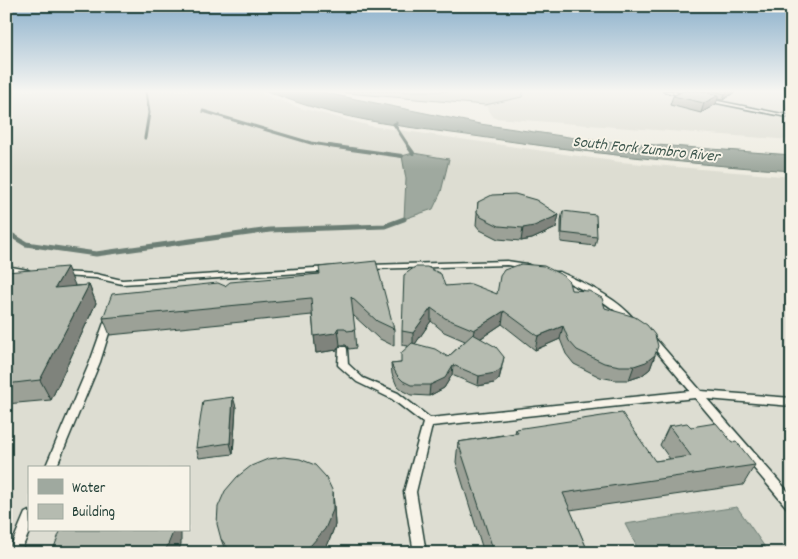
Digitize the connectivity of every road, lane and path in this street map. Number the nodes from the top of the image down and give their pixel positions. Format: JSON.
{"nodes":[{"id":1,"x":356,"y":267,"type":"edge"},
{"id":2,"x":6,"y":268,"type":"edge"},
{"id":3,"x":337,"y":268,"type":"edge"},
{"id":4,"x":39,"y":272,"type":"edge"},
{"id":5,"x":48,"y":273,"type":"edge"},
{"id":6,"x":113,"y":309,"type":"edge"},
{"id":7,"x":343,"y":349,"type":"dead end"},
{"id":8,"x":696,"y":394,"type":"junction"},
{"id":9,"x":792,"y":402,"type":"edge"},
{"id":10,"x":428,"y":422,"type":"junction"},
{"id":11,"x":51,"y":466,"type":"edge"},
{"id":12,"x":792,"y":505,"type":"edge"},
{"id":13,"x":28,"y":519,"type":"edge"},
{"id":14,"x":14,"y":553,"type":"edge"},
{"id":15,"x":420,"y":553,"type":"edge"}],
"edges":[{"from":1,"to":8,"type":"lane"},
{"from":2,"to":4,"type":"lane"},
{"from":3,"to":5,"type":"lane"},
{"from":6,"to":11,"type":"lane"},
{"from":7,"to":10,"type":"lane"},
{"from":8,"to":9,"type":"lane"},
{"from":8,"to":10,"type":"lane"},
{"from":8,"to":12,"type":"lane"},
{"from":10,"to":15,"type":"lane"},
{"from":13,"to":14,"type":"lane"}]}
